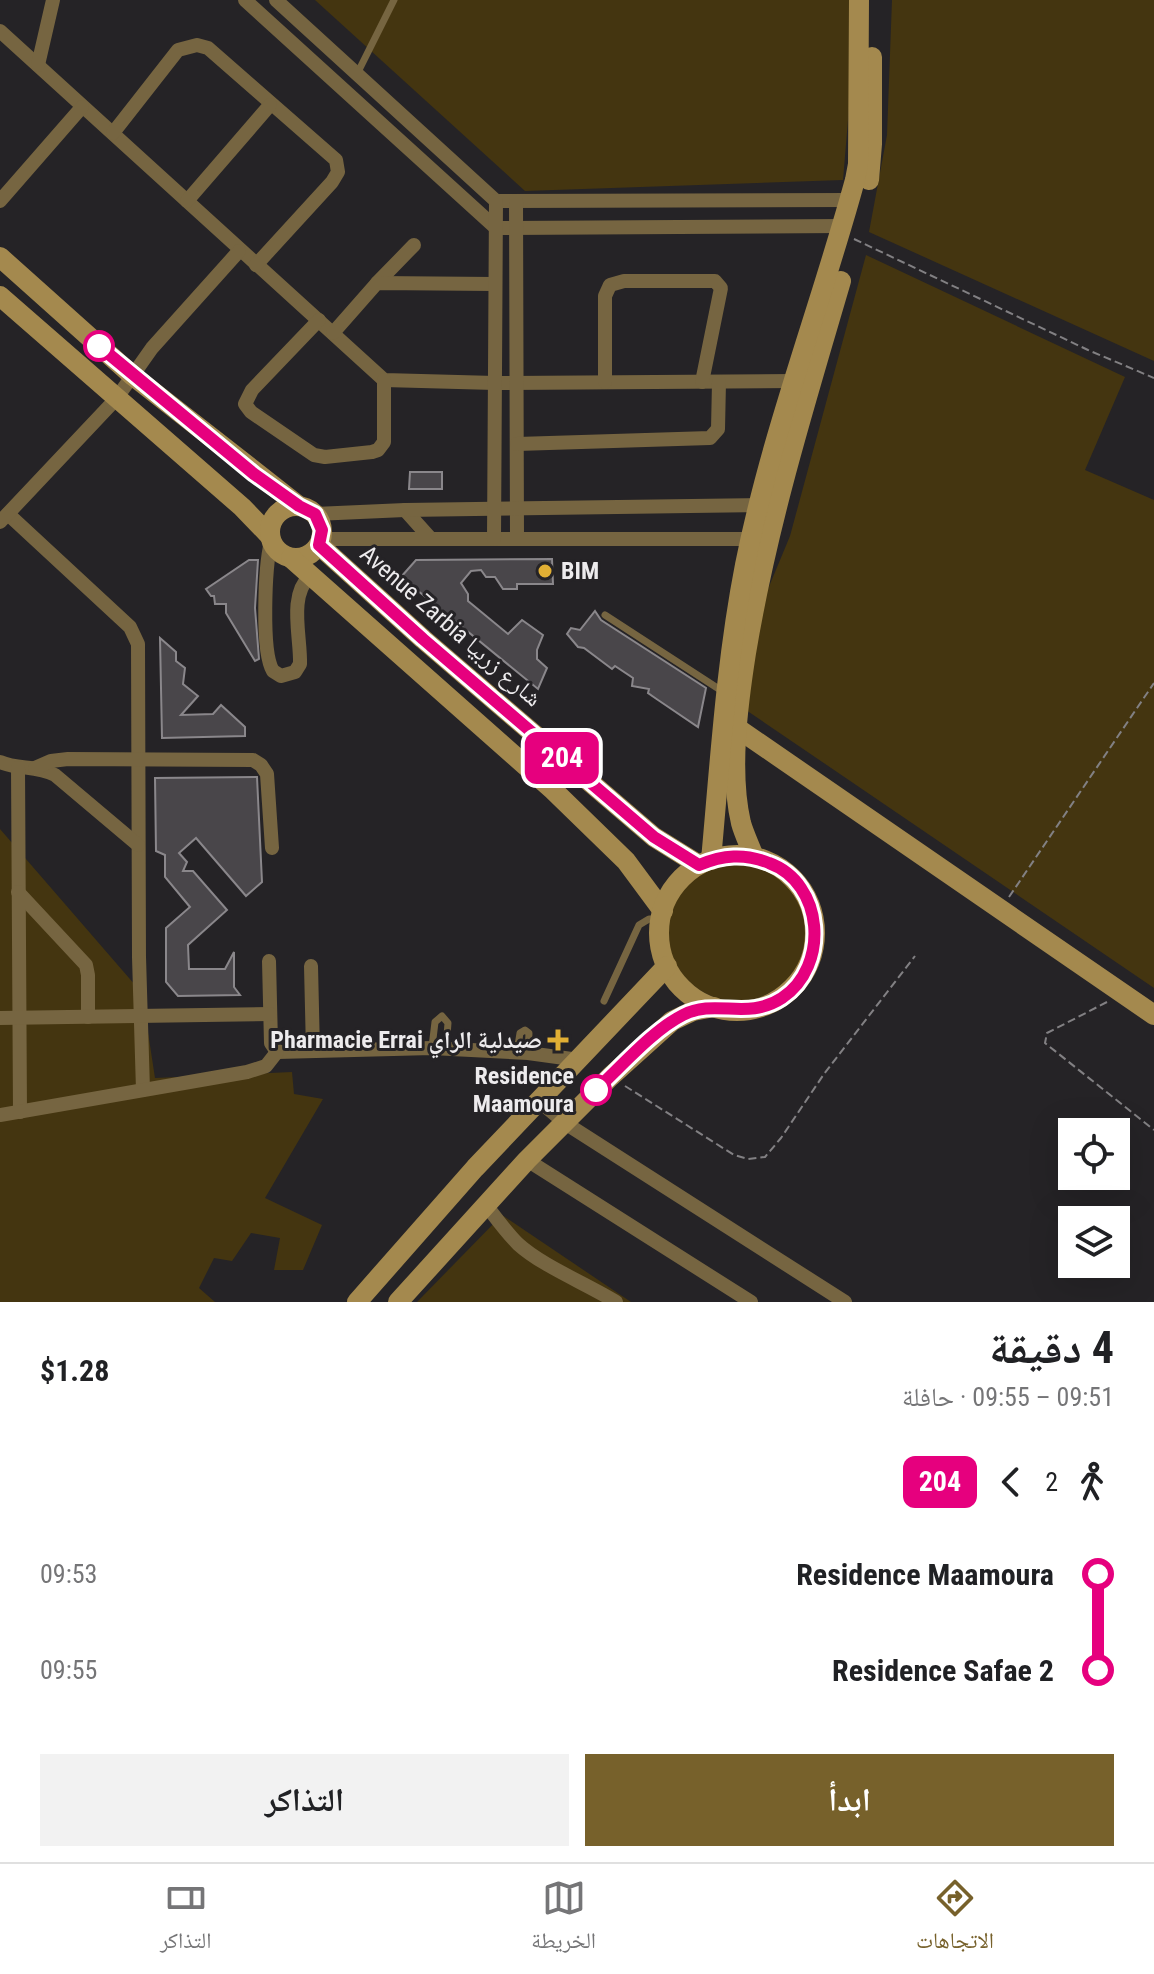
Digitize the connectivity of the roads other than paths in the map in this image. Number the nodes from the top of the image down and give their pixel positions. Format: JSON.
{"nodes":[{"id":1,"x":53,"y":0,"type":"edge"},
{"id":2,"x":245,"y":0,"type":"edge"},
{"id":3,"x":276,"y":0,"type":"edge"},
{"id":4,"x":394,"y":0,"type":"edge"},
{"id":5,"x":859,"y":0,"type":"edge"},
{"id":6,"x":872,"y":0,"type":"edge"},
{"id":7,"x":0,"y":32,"type":"edge"},
{"id":8,"x":38,"y":65,"type":"junction"},
{"id":9,"x":357,"y":74,"type":"junction"},
{"id":10,"x":270,"y":105,"type":"junction"},
{"id":11,"x":82,"y":107,"type":"junction"},
{"id":12,"x":113,"y":133,"type":"junction"},
{"id":13,"x":849,"y":200,"type":"junction"},
{"id":14,"x":0,"y":201,"type":"edge"},
{"id":15,"x":187,"y":201,"type":"junction"},
{"id":16,"x":496,"y":201,"type":"junction"},
{"id":17,"x":516,"y":201,"type":"junction"},
{"id":18,"x":496,"y":228,"type":"junction"},
{"id":19,"x":515,"y":230,"type":"junction"},
{"id":20,"x":848,"y":232,"type":"junction"},
{"id":21,"x":414,"y":245,"type":"dead end"},
{"id":22,"x":239,"y":251,"type":"junction"},
{"id":23,"x":0,"y":257,"type":"edge"},
{"id":24,"x":256,"y":265,"type":"junction"},
{"id":25,"x":377,"y":283,"type":"junction"},
{"id":26,"x":494,"y":284,"type":"junction"},
{"id":27,"x":4,"y":306,"type":"edge"},
{"id":28,"x":319,"y":320,"type":"junction"},
{"id":29,"x":333,"y":333,"type":"junction"},
{"id":30,"x":133,"y":376,"type":"junction"},
{"id":31,"x":384,"y":380,"type":"junction"},
{"id":32,"x":794,"y":381,"type":"junction"},
{"id":33,"x":516,"y":382,"type":"junction"},
{"id":34,"x":605,"y":382,"type":"junction"},
{"id":35,"x":702,"y":382,"type":"junction"},
{"id":36,"x":719,"y":382,"type":"junction"},
{"id":37,"x":495,"y":383,"type":"junction"},
{"id":38,"x":116,"y":399,"type":"junction"},
{"id":39,"x":517,"y":444,"type":"junction"},
{"id":40,"x":768,"y":506,"type":"junction"},
{"id":41,"x":517,"y":508,"type":"junction"},
{"id":42,"x":494,"y":509,"type":"junction"},
{"id":43,"x":307,"y":510,"type":"junction"},
{"id":44,"x":405,"y":510,"type":"junction"},
{"id":45,"x":4,"y":518,"type":"edge"},
{"id":46,"x":760,"y":538,"type":"junction"},
{"id":47,"x":270,"y":539,"type":"junction"},
{"id":48,"x":431,"y":539,"type":"junction"},
{"id":49,"x":494,"y":539,"type":"junction"},
{"id":50,"x":517,"y":539,"type":"junction"},
{"id":51,"x":320,"y":542,"type":"junction"},
{"id":52,"x":291,"y":558,"type":"junction"},
{"id":53,"x":310,"y":576,"type":"junction"},
{"id":54,"x":605,"y":615,"type":"dead end"},
{"id":55,"x":727,"y":695,"type":"junction"},
{"id":56,"x":737,"y":728,"type":"junction"},
{"id":57,"x":138,"y":759,"type":"junction"},
{"id":58,"x":0,"y":762,"type":"edge"},
{"id":59,"x":18,"y":768,"type":"junction"},
{"id":60,"x":35,"y":768,"type":"junction"},
{"id":61,"x":138,"y":845,"type":"junction"},
{"id":62,"x":272,"y":848,"type":"dead end"},
{"id":63,"x":754,"y":857,"type":"junction"},
{"id":64,"x":705,"y":862,"type":"junction"},
{"id":65,"x":18,"y":892,"type":"junction"},
{"id":66,"x":662,"y":915,"type":"junction"},
{"id":67,"x":269,"y":961,"type":"dead end"},
{"id":68,"x":311,"y":966,"type":"dead end"},
{"id":69,"x":667,"y":966,"type":"junction"},
{"id":70,"x":604,"y":1001,"type":"dead end"},
{"id":71,"x":714,"y":1007,"type":"junction"},
{"id":72,"x":270,"y":1014,"type":"junction"},
{"id":73,"x":1154,"y":1015,"type":"edge"},
{"id":74,"x":141,"y":1016,"type":"junction"},
{"id":75,"x":88,"y":1017,"type":"junction"},
{"id":76,"x":0,"y":1018,"type":"edge"},
{"id":77,"x":19,"y":1018,"type":"junction"},
{"id":78,"x":313,"y":1051,"type":"junction"},
{"id":79,"x":277,"y":1052,"type":"junction"},
{"id":80,"x":579,"y":1060,"type":"junction"},
{"id":81,"x":143,"y":1090,"type":"junction"},
{"id":82,"x":540,"y":1102,"type":"junction"},
{"id":83,"x":20,"y":1112,"type":"junction"},
{"id":84,"x":0,"y":1115,"type":"edge"},
{"id":85,"x":565,"y":1123,"type":"junction"},
{"id":86,"x":527,"y":1160,"type":"junction"},
{"id":87,"x":486,"y":1205,"type":"junction"},
{"id":88,"x":357,"y":1302,"type":"edge"},
{"id":89,"x":398,"y":1302,"type":"edge"},
{"id":90,"x":616,"y":1302,"type":"edge"},
{"id":91,"x":751,"y":1302,"type":"edge"},
{"id":92,"x":845,"y":1302,"type":"edge"}],
"edges":[{"from":1,"to":8,"type":"street"},
{"from":2,"to":18,"type":"street"},
{"from":3,"to":9,"type":"street"},
{"from":4,"to":9,"type":"lane"},
{"from":5,"to":13,"type":"main road"},
{"from":6,"to":20,"type":"main road"},
{"from":7,"to":8,"type":"street"},
{"from":8,"to":11,"type":"street"},
{"from":9,"to":16,"type":"street"},
{"from":10,"to":12,"type":"street"},
{"from":10,"to":15,"type":"street"},
{"from":10,"to":24,"type":"street"},
{"from":11,"to":12,"type":"street"},
{"from":11,"to":14,"type":"street"},
{"from":12,"to":15,"type":"street"},
{"from":13,"to":17,"type":"street"},
{"from":13,"to":20,"type":"main road"},
{"from":15,"to":22,"type":"street"},
{"from":16,"to":17,"type":"street"},
{"from":16,"to":18,"type":"street"},
{"from":17,"to":19,"type":"street"},
{"from":18,"to":19,"type":"street"},
{"from":18,"to":26,"type":"street"},
{"from":19,"to":20,"type":"street"},
{"from":19,"to":33,"type":"street"},
{"from":20,"to":32,"type":"main road"},
{"from":20,"to":40,"type":"main road"},
{"from":21,"to":25,"type":"street"},
{"from":22,"to":24,"type":"street"},
{"from":22,"to":30,"type":"street"},
{"from":23,"to":30,"type":"main road"},
{"from":24,"to":28,"type":"street"},
{"from":25,"to":26,"type":"street"},
{"from":25,"to":29,"type":"street"},
{"from":26,"to":37,"type":"street"},
{"from":27,"to":38,"type":"main road"},
{"from":28,"to":29,"type":"street"},
{"from":28,"to":31,"type":"street"},
{"from":29,"to":31,"type":"street"},
{"from":30,"to":38,"type":"street"},
{"from":30,"to":43,"type":"main road"},
{"from":31,"to":37,"type":"street"},
{"from":32,"to":36,"type":"street"},
{"from":32,"to":40,"type":"main road"},
{"from":33,"to":34,"type":"street"},
{"from":33,"to":37,"type":"street"},
{"from":33,"to":39,"type":"street"},
{"from":34,"to":35,"type":"street"},
{"from":34,"to":35,"type":"street"},
{"from":35,"to":36,"type":"street"},
{"from":36,"to":39,"type":"street"},
{"from":37,"to":42,"type":"street"},
{"from":38,"to":45,"type":"street"},
{"from":38,"to":47,"type":"main road"},
{"from":39,"to":41,"type":"street"},
{"from":40,"to":41,"type":"street"},
{"from":40,"to":46,"type":"main road"},
{"from":41,"to":42,"type":"street"},
{"from":41,"to":50,"type":"street"},
{"from":42,"to":44,"type":"street"},
{"from":42,"to":49,"type":"street"},
{"from":43,"to":44,"type":"street"},
{"from":43,"to":47,"type":"main road"},
{"from":43,"to":51,"type":"main road"},
{"from":44,"to":48,"type":"street"},
{"from":45,"to":57,"type":"street"},
{"from":46,"to":50,"type":"street"},
{"from":46,"to":55,"type":"main road"},
{"from":46,"to":56,"type":"main road"},
{"from":47,"to":52,"type":"main road"},
{"from":47,"to":53,"type":"street"},
{"from":48,"to":49,"type":"street"},
{"from":48,"to":51,"type":"street"},
{"from":49,"to":50,"type":"street"},
{"from":51,"to":52,"type":"main road"},
{"from":51,"to":64,"type":"main road","name":"Avenue Zarbia شارع زربيا"},
{"from":52,"to":53,"type":"main road"},
{"from":53,"to":66,"type":"main road"},
{"from":54,"to":55,"type":"lane"},
{"from":55,"to":64,"type":"main road"},
{"from":56,"to":63,"type":"main road"},
{"from":56,"to":73,"type":"main road"},
{"from":57,"to":60,"type":"street"},
{"from":57,"to":61,"type":"street"},
{"from":57,"to":62,"type":"street"},
{"from":58,"to":59,"type":"street"},
{"from":59,"to":60,"type":"street"},
{"from":59,"to":65,"type":"street"},
{"from":60,"to":61,"type":"street"},
{"from":61,"to":74,"type":"street"},
{"from":63,"to":64,"type":"main road"},
{"from":63,"to":71,"type":"main road"},
{"from":64,"to":66,"type":"main road"},
{"from":65,"to":75,"type":"street"},
{"from":65,"to":77,"type":"street"},
{"from":66,"to":69,"type":"main road"},
{"from":66,"to":70,"type":"lane"},
{"from":67,"to":72,"type":"street"},
{"from":68,"to":78,"type":"street"},
{"from":69,"to":71,"type":"main road"},
{"from":69,"to":80,"type":"main road"},
{"from":71,"to":85,"type":"main road"},
{"from":72,"to":74,"type":"street"},
{"from":72,"to":79,"type":"street"},
{"from":74,"to":75,"type":"street"},
{"from":74,"to":81,"type":"street"},
{"from":75,"to":77,"type":"street"},
{"from":76,"to":77,"type":"street"},
{"from":77,"to":83,"type":"street"},
{"from":78,"to":79,"type":"street"},
{"from":78,"to":80,"type":"street"},
{"from":79,"to":81,"type":"street"},
{"from":80,"to":82,"type":"main road"},
{"from":81,"to":83,"type":"street"},
{"from":82,"to":85,"type":"street"},
{"from":82,"to":88,"type":"main road"},
{"from":83,"to":84,"type":"street"},
{"from":85,"to":86,"type":"main road"},
{"from":85,"to":92,"type":"street"},
{"from":86,"to":87,"type":"main road"},
{"from":86,"to":91,"type":"street"},
{"from":87,"to":89,"type":"main road"},
{"from":87,"to":90,"type":"street"}]}
